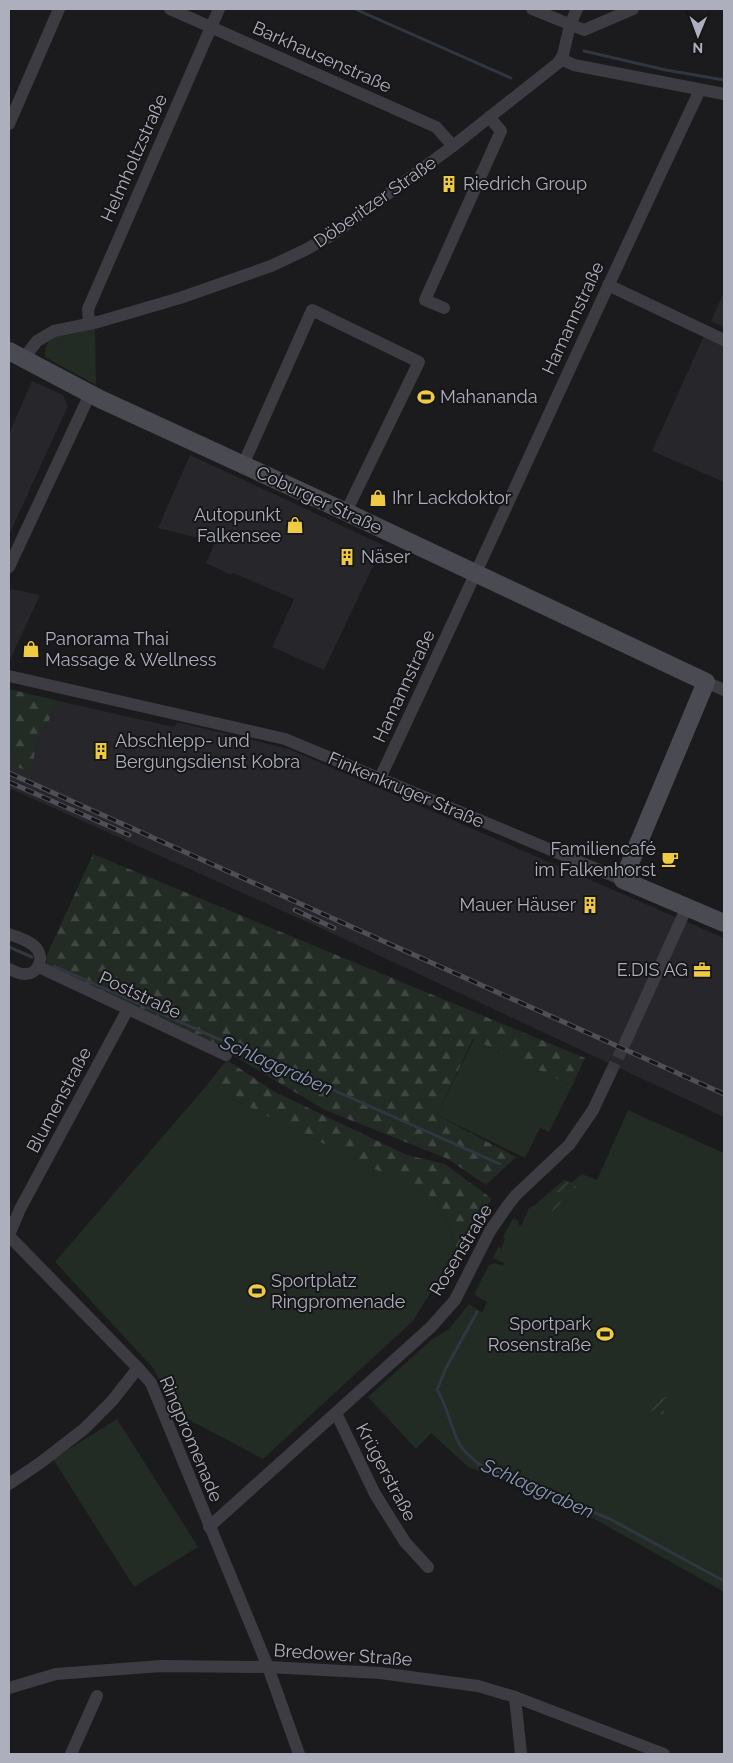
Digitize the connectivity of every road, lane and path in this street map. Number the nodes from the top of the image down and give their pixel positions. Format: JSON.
{"nodes":[{"id":1,"x":59,"y":9,"type":"edge"},
{"id":2,"x":170,"y":9,"type":"edge"},
{"id":3,"x":219,"y":9,"type":"edge"},
{"id":4,"x":532,"y":9,"type":"edge"},
{"id":5,"x":577,"y":9,"type":"edge"},
{"id":6,"x":634,"y":9,"type":"edge"},
{"id":7,"x":570,"y":24,"type":"junction"},
{"id":8,"x":210,"y":27,"type":"junction"},
{"id":9,"x":561,"y":59,"type":"junction"},
{"id":10,"x":700,"y":90,"type":"junction"},
{"id":11,"x":724,"y":94,"type":"edge"},
{"id":12,"x":489,"y":117,"type":"junction"},
{"id":13,"x":9,"y":124,"type":"edge"},
{"id":14,"x":453,"y":146,"type":"junction"},
{"id":15,"x":608,"y":285,"type":"junction"},
{"id":16,"x":444,"y":308,"type":"dead end"},
{"id":17,"x":89,"y":324,"type":"junction"},
{"id":18,"x":724,"y":340,"type":"edge"},
{"id":19,"x":16,"y":355,"type":"edge"},
{"id":20,"x":90,"y":394,"type":"junction"},
{"id":21,"x":243,"y":465,"type":"junction"},
{"id":22,"x":346,"y":512,"type":"junction"},
{"id":23,"x":12,"y":552,"type":"edge"},
{"id":24,"x":9,"y":567,"type":"edge"},
{"id":25,"x":476,"y":574,"type":"junction"},
{"id":26,"x":9,"y":676,"type":"edge"},
{"id":27,"x":706,"y":682,"type":"junction"},
{"id":28,"x":724,"y":690,"type":"edge"},
{"id":29,"x":380,"y":778,"type":"junction"},
{"id":30,"x":623,"y":880,"type":"junction"},
{"id":31,"x":687,"y":907,"type":"junction"},
{"id":32,"x":724,"y":923,"type":"edge"},
{"id":33,"x":9,"y":934,"type":"edge"},
{"id":34,"x":39,"y":967,"type":"junction"},
{"id":35,"x":9,"y":969,"type":"edge"},
{"id":36,"x":126,"y":1013,"type":"junction"},
{"id":37,"x":625,"y":1042,"type":"tunnel mouth"},
{"id":38,"x":226,"y":1055,"type":"dead end"},
{"id":39,"x":610,"y":1074,"type":"tunnel mouth"},
{"id":40,"x":9,"y":1236,"type":"edge"},
{"id":41,"x":138,"y":1368,"type":"junction"},
{"id":42,"x":336,"y":1413,"type":"junction"},
{"id":43,"x":9,"y":1484,"type":"edge"},
{"id":44,"x":209,"y":1526,"type":"junction"},
{"id":45,"x":428,"y":1568,"type":"dead end"},
{"id":46,"x":268,"y":1667,"type":"junction"},
{"id":47,"x":9,"y":1688,"type":"edge"},
{"id":48,"x":97,"y":1696,"type":"dead end"},
{"id":49,"x":515,"y":1697,"type":"junction"},
{"id":50,"x":71,"y":1754,"type":"edge"},
{"id":51,"x":299,"y":1754,"type":"edge"},
{"id":52,"x":521,"y":1754,"type":"edge"},
{"id":53,"x":664,"y":1754,"type":"edge"}],
"edges":[{"from":1,"to":13,"type":"street"},
{"from":2,"to":8,"type":"street","name":"Barkhausenstraße"},
{"from":3,"to":8,"type":"street","name":"Helmholtzstraße"},
{"from":4,"to":7,"type":"street"},
{"from":5,"to":7,"type":"street"},
{"from":6,"to":7,"type":"street"},
{"from":7,"to":9,"type":"street"},
{"from":8,"to":14,"type":"street","name":"Barkhausenstraße"},
{"from":8,"to":17,"type":"street","name":"Helmholtzstraße"},
{"from":9,"to":10,"type":"street"},
{"from":9,"to":12,"type":"street","name":"Döberitzer Straße"},
{"from":10,"to":11,"type":"street"},
{"from":10,"to":15,"type":"street","name":"Hamannstraße"},
{"from":12,"to":14,"type":"street","name":"Döberitzer Straße"},
{"from":12,"to":16,"type":"street"},
{"from":14,"to":17,"type":"street","name":"Döberitzer Straße"},
{"from":15,"to":18,"type":"street"},
{"from":15,"to":25,"type":"street","name":"Hamannstraße"},
{"from":17,"to":19,"type":"street","name":"Döberitzer Straße"},
{"from":19,"to":20,"type":"street","name":"Coburger Straße"},
{"from":20,"to":21,"type":"street","name":"Coburger Straße"},
{"from":20,"to":23,"type":"street"},
{"from":21,"to":22,"type":"street","name":"Coburger Straße"},
{"from":21,"to":22,"type":"street"},
{"from":22,"to":25,"type":"street","name":"Coburger Straße"},
{"from":23,"to":24,"type":"street"},
{"from":25,"to":27,"type":"street","name":"Coburger Straße"},
{"from":25,"to":29,"type":"street","name":"Hamannstraße"},
{"from":26,"to":29,"type":"street","name":"Finkenkruger Straße"},
{"from":27,"to":28,"type":"street","name":"Coburger Straße"},
{"from":27,"to":30,"type":"street"},
{"from":29,"to":30,"type":"street","name":"Finkenkruger Straße"},
{"from":30,"to":31,"type":"street","name":"Finkenkruger Straße"},
{"from":31,"to":32,"type":"street","name":"Finkenkruger Straße"},
{"from":31,"to":37,"type":"street"},
{"from":33,"to":34,"type":"street"},
{"from":34,"to":35,"type":"street"},
{"from":34,"to":36,"type":"street","name":"Poststraße"},
{"from":36,"to":38,"type":"street","name":"Poststraße"},
{"from":36,"to":40,"type":"street","name":"Blumenstraße"},
{"from":39,"to":42,"type":"street","name":"Rosenstraße"},
{"from":40,"to":41,"type":"street","name":"Ringpromenade"},
{"from":41,"to":43,"type":"street"},
{"from":41,"to":44,"type":"street","name":"Ringpromenade"},
{"from":42,"to":44,"type":"street","name":"Rosenstraße"},
{"from":42,"to":45,"type":"street","name":"Krügerstraße"},
{"from":44,"to":46,"type":"street","name":"Ringpromenade"},
{"from":46,"to":47,"type":"street","name":"Bredower Straße"},
{"from":46,"to":49,"type":"street","name":"Bredower Straße"},
{"from":46,"to":51,"type":"street","name":"Ringpromenade"},
{"from":48,"to":50,"type":"street"},
{"from":49,"to":52,"type":"street"},
{"from":49,"to":53,"type":"street","name":"Bredower Straße"}]}
